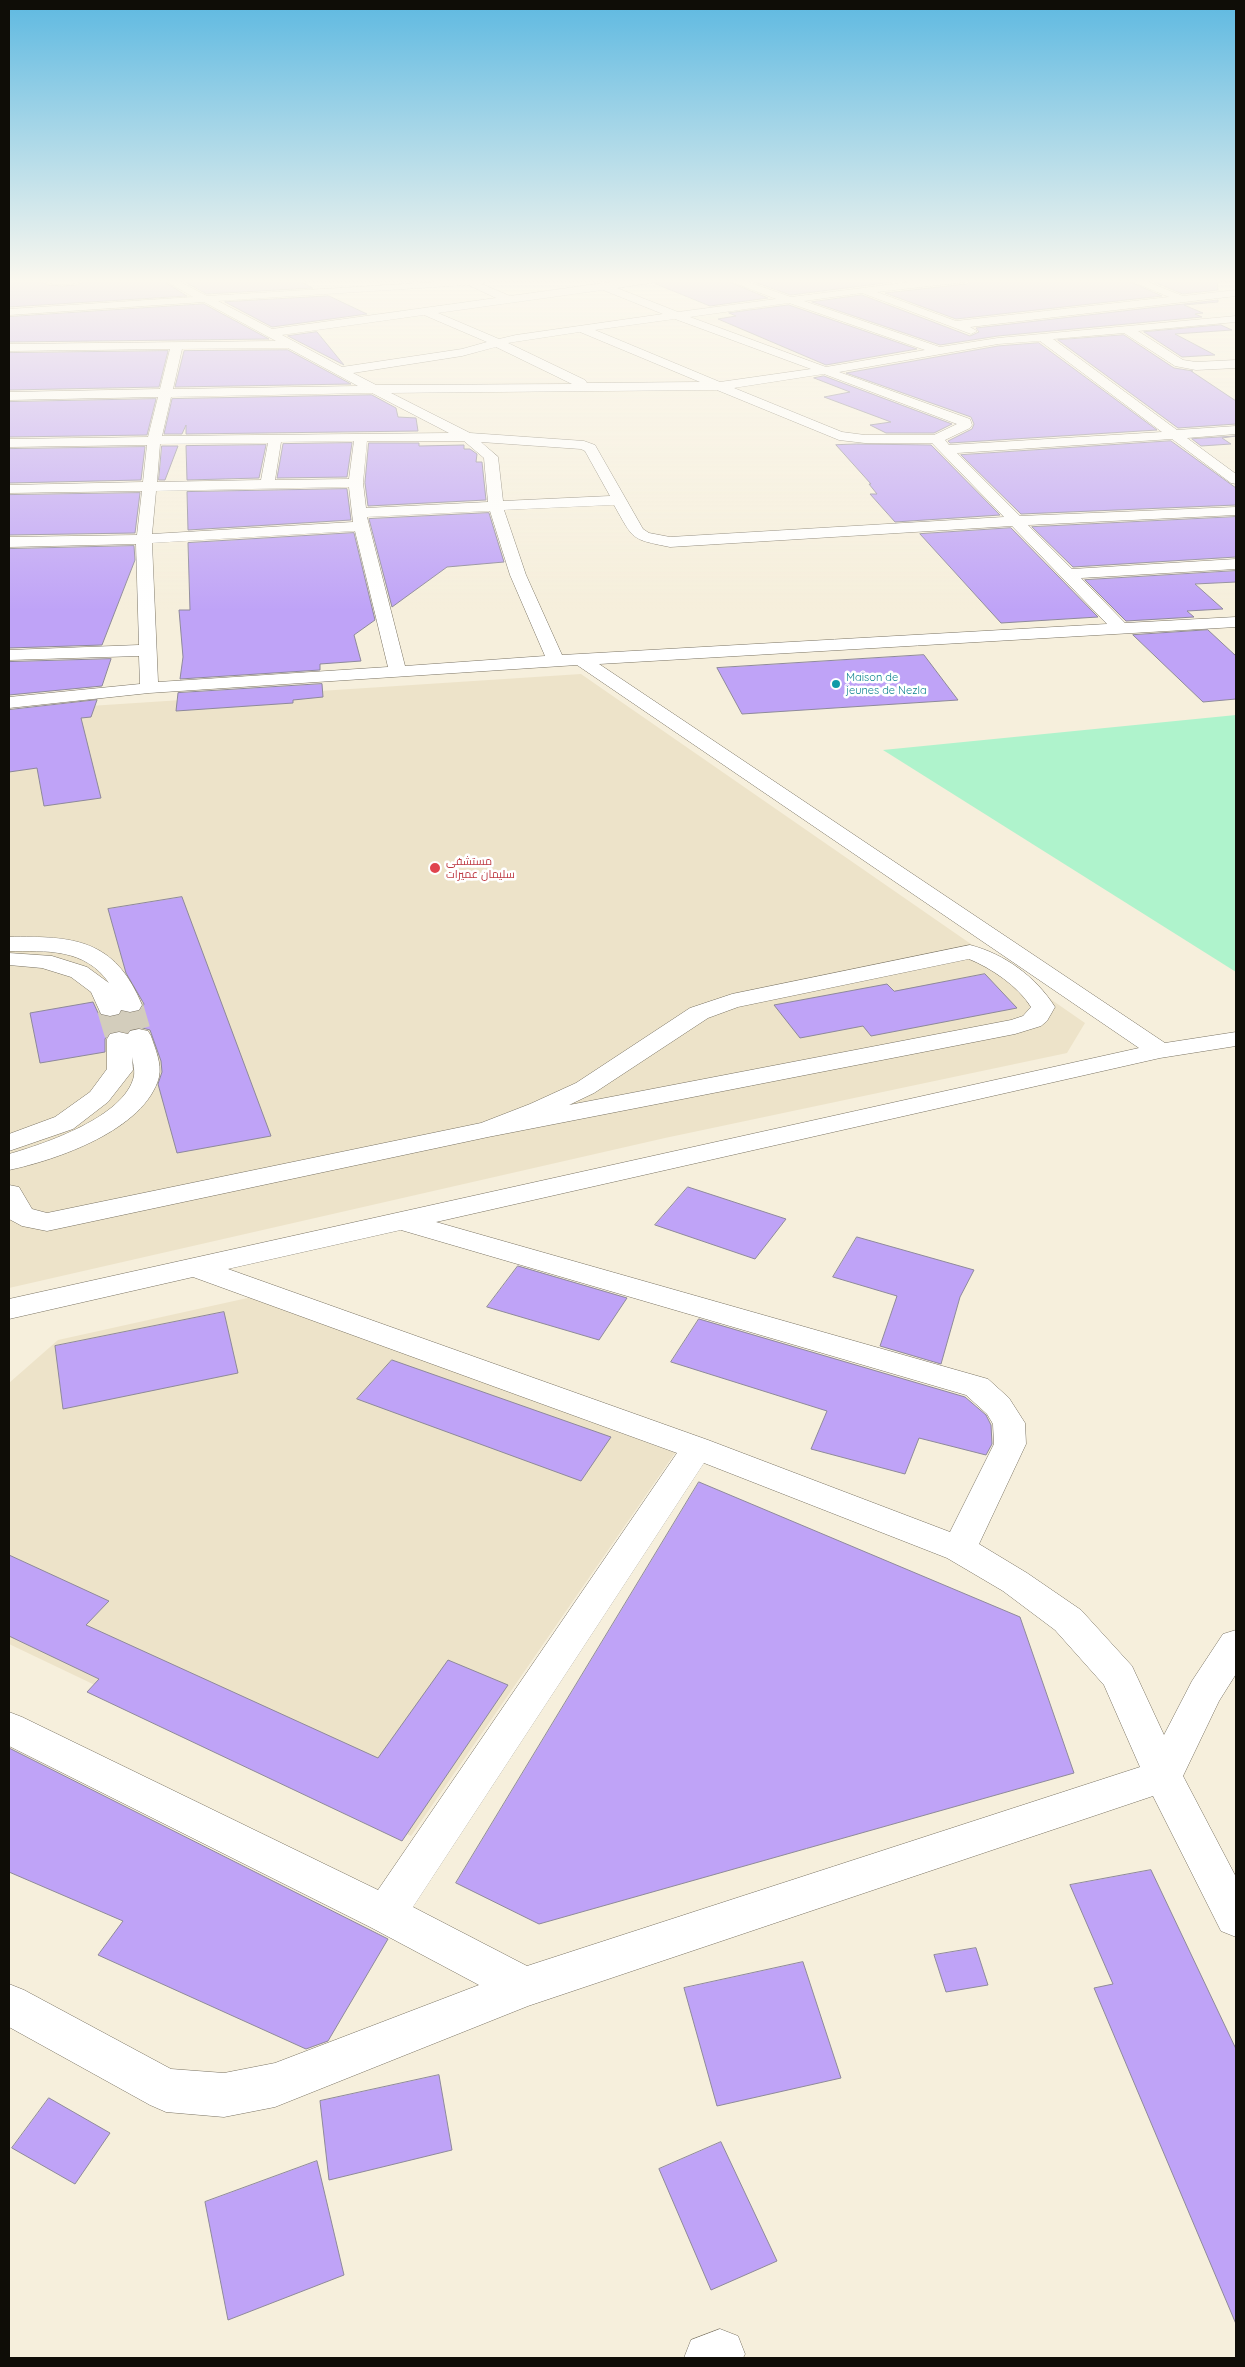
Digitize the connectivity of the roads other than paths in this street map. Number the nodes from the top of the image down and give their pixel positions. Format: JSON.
{"nodes":[{"id":1,"x":168,"y":389,"type":"edge"},
{"id":2,"x":219,"y":389,"type":"edge"},
{"id":3,"x":348,"y":389,"type":"edge"},
{"id":4,"x":375,"y":389,"type":"edge"},
{"id":5,"x":727,"y":389,"type":"edge"},
{"id":6,"x":879,"y":389,"type":"edge"},
{"id":7,"x":1114,"y":389,"type":"edge"},
{"id":8,"x":206,"y":392,"type":"junction"},
{"id":9,"x":167,"y":394,"type":"junction"},
{"id":10,"x":9,"y":396,"type":"edge"},
{"id":11,"x":1236,"y":430,"type":"edge"},
{"id":12,"x":1174,"y":433,"type":"junction"},
{"id":13,"x":361,"y":437,"type":"junction"},
{"id":14,"x":467,"y":437,"type":"junction"},
{"id":15,"x":276,"y":439,"type":"junction"},
{"id":16,"x":154,"y":441,"type":"junction"},
{"id":17,"x":9,"y":443,"type":"edge"},
{"id":18,"x":940,"y":444,"type":"junction"},
{"id":19,"x":1236,"y":480,"type":"edge"},
{"id":20,"x":356,"y":483,"type":"junction"},
{"id":21,"x":267,"y":485,"type":"junction"},
{"id":22,"x":148,"y":487,"type":"junction"},
{"id":23,"x":9,"y":489,"type":"edge"},
{"id":24,"x":619,"y":500,"type":"junction"},
{"id":25,"x":496,"y":507,"type":"junction"},
{"id":26,"x":1236,"y":511,"type":"edge"},
{"id":27,"x":360,"y":520,"type":"junction"},
{"id":28,"x":1015,"y":521,"type":"junction"},
{"id":29,"x":144,"y":539,"type":"junction"},
{"id":30,"x":9,"y":542,"type":"edge"},
{"id":31,"x":1236,"y":564,"type":"edge"},
{"id":32,"x":1070,"y":574,"type":"junction"},
{"id":33,"x":1236,"y":622,"type":"edge"},
{"id":34,"x":1122,"y":630,"type":"junction"},
{"id":35,"x":147,"y":650,"type":"junction"},
{"id":36,"x":9,"y":655,"type":"edge"},
{"id":37,"x":581,"y":660,"type":"junction"},
{"id":38,"x":556,"y":661,"type":"junction"},
{"id":39,"x":398,"y":672,"type":"junction"},
{"id":40,"x":149,"y":688,"type":"junction"},
{"id":41,"x":9,"y":703,"type":"edge"},
{"id":42,"x":9,"y":944,"type":"edge"},
{"id":43,"x":9,"y":959,"type":"edge"},
{"id":44,"x":1230,"y":1046,"type":"edge"},
{"id":45,"x":1160,"y":1052,"type":"junction"},
{"id":46,"x":488,"y":1129,"type":"junction"},
{"id":47,"x":9,"y":1143,"type":"edge"},
{"id":48,"x":9,"y":1162,"type":"edge"},
{"id":49,"x":9,"y":1193,"type":"edge"},
{"id":50,"x":405,"y":1222,"type":"junction"},
{"id":51,"x":196,"y":1268,"type":"junction"},
{"id":52,"x":22,"y":1306,"type":"edge"},
{"id":53,"x":9,"y":1327,"type":"edge"},
{"id":54,"x":697,"y":1448,"type":"junction"},
{"id":55,"x":959,"y":1549,"type":"junction"},
{"id":56,"x":1236,"y":1644,"type":"edge"},
{"id":57,"x":9,"y":1728,"type":"edge"},
{"id":58,"x":1162,"y":1776,"type":"junction"},
{"id":59,"x":385,"y":1914,"type":"junction"},
{"id":60,"x":1236,"y":1918,"type":"edge"},
{"id":61,"x":525,"y":1987,"type":"junction"},
{"id":62,"x":9,"y":2004,"type":"edge"}],
"edges":[{"from":1,"to":9,"type":"street"},
{"from":2,"to":8,"type":"street"},
{"from":3,"to":8,"type":"street"},
{"from":4,"to":14,"type":"street"},
{"from":5,"to":18,"type":"street"},
{"from":6,"to":18,"type":"street"},
{"from":7,"to":12,"type":"street"},
{"from":8,"to":9,"type":"street"},
{"from":9,"to":10,"type":"street"},
{"from":9,"to":16,"type":"street"},
{"from":11,"to":12,"type":"street"},
{"from":12,"to":18,"type":"street"},
{"from":12,"to":19,"type":"street"},
{"from":13,"to":14,"type":"street"},
{"from":13,"to":15,"type":"street"},
{"from":13,"to":20,"type":"street"},
{"from":14,"to":24,"type":"street"},
{"from":14,"to":25,"type":"street"},
{"from":15,"to":16,"type":"street"},
{"from":15,"to":21,"type":"street"},
{"from":16,"to":17,"type":"street"},
{"from":16,"to":22,"type":"street"},
{"from":18,"to":28,"type":"street"},
{"from":20,"to":21,"type":"street"},
{"from":20,"to":27,"type":"street"},
{"from":21,"to":22,"type":"street"},
{"from":22,"to":23,"type":"street"},
{"from":22,"to":29,"type":"street"},
{"from":24,"to":25,"type":"street"},
{"from":24,"to":28,"type":"street"},
{"from":25,"to":27,"type":"street"},
{"from":25,"to":38,"type":"street"},
{"from":26,"to":28,"type":"street"},
{"from":27,"to":29,"type":"street"},
{"from":27,"to":39,"type":"street"},
{"from":28,"to":32,"type":"street"},
{"from":29,"to":30,"type":"street"},
{"from":29,"to":35,"type":"street"},
{"from":31,"to":32,"type":"street"},
{"from":32,"to":34,"type":"street"},
{"from":33,"to":34,"type":"street"},
{"from":34,"to":37,"type":"street"},
{"from":35,"to":36,"type":"street"},
{"from":35,"to":40,"type":"street"},
{"from":37,"to":38,"type":"street"},
{"from":37,"to":45,"type":"street"},
{"from":38,"to":39,"type":"street"},
{"from":39,"to":40,"type":"street"},
{"from":40,"to":41,"type":"street"},
{"from":42,"to":43,"type":"street"},
{"from":44,"to":45,"type":"street"},
{"from":45,"to":50,"type":"street"},
{"from":46,"to":46,"type":"street"},
{"from":46,"to":49,"type":"street"},
{"from":47,"to":48,"type":"street"},
{"from":50,"to":51,"type":"street"},
{"from":50,"to":55,"type":"street"},
{"from":51,"to":52,"type":"street"},
{"from":51,"to":54,"type":"street"},
{"from":52,"to":53,"type":"street"},
{"from":54,"to":55,"type":"street"},
{"from":54,"to":59,"type":"street"},
{"from":55,"to":58,"type":"street"},
{"from":56,"to":58,"type":"street"},
{"from":57,"to":59,"type":"street"},
{"from":58,"to":60,"type":"street"},
{"from":58,"to":61,"type":"street"},
{"from":59,"to":61,"type":"street"},
{"from":61,"to":62,"type":"street"}]}
